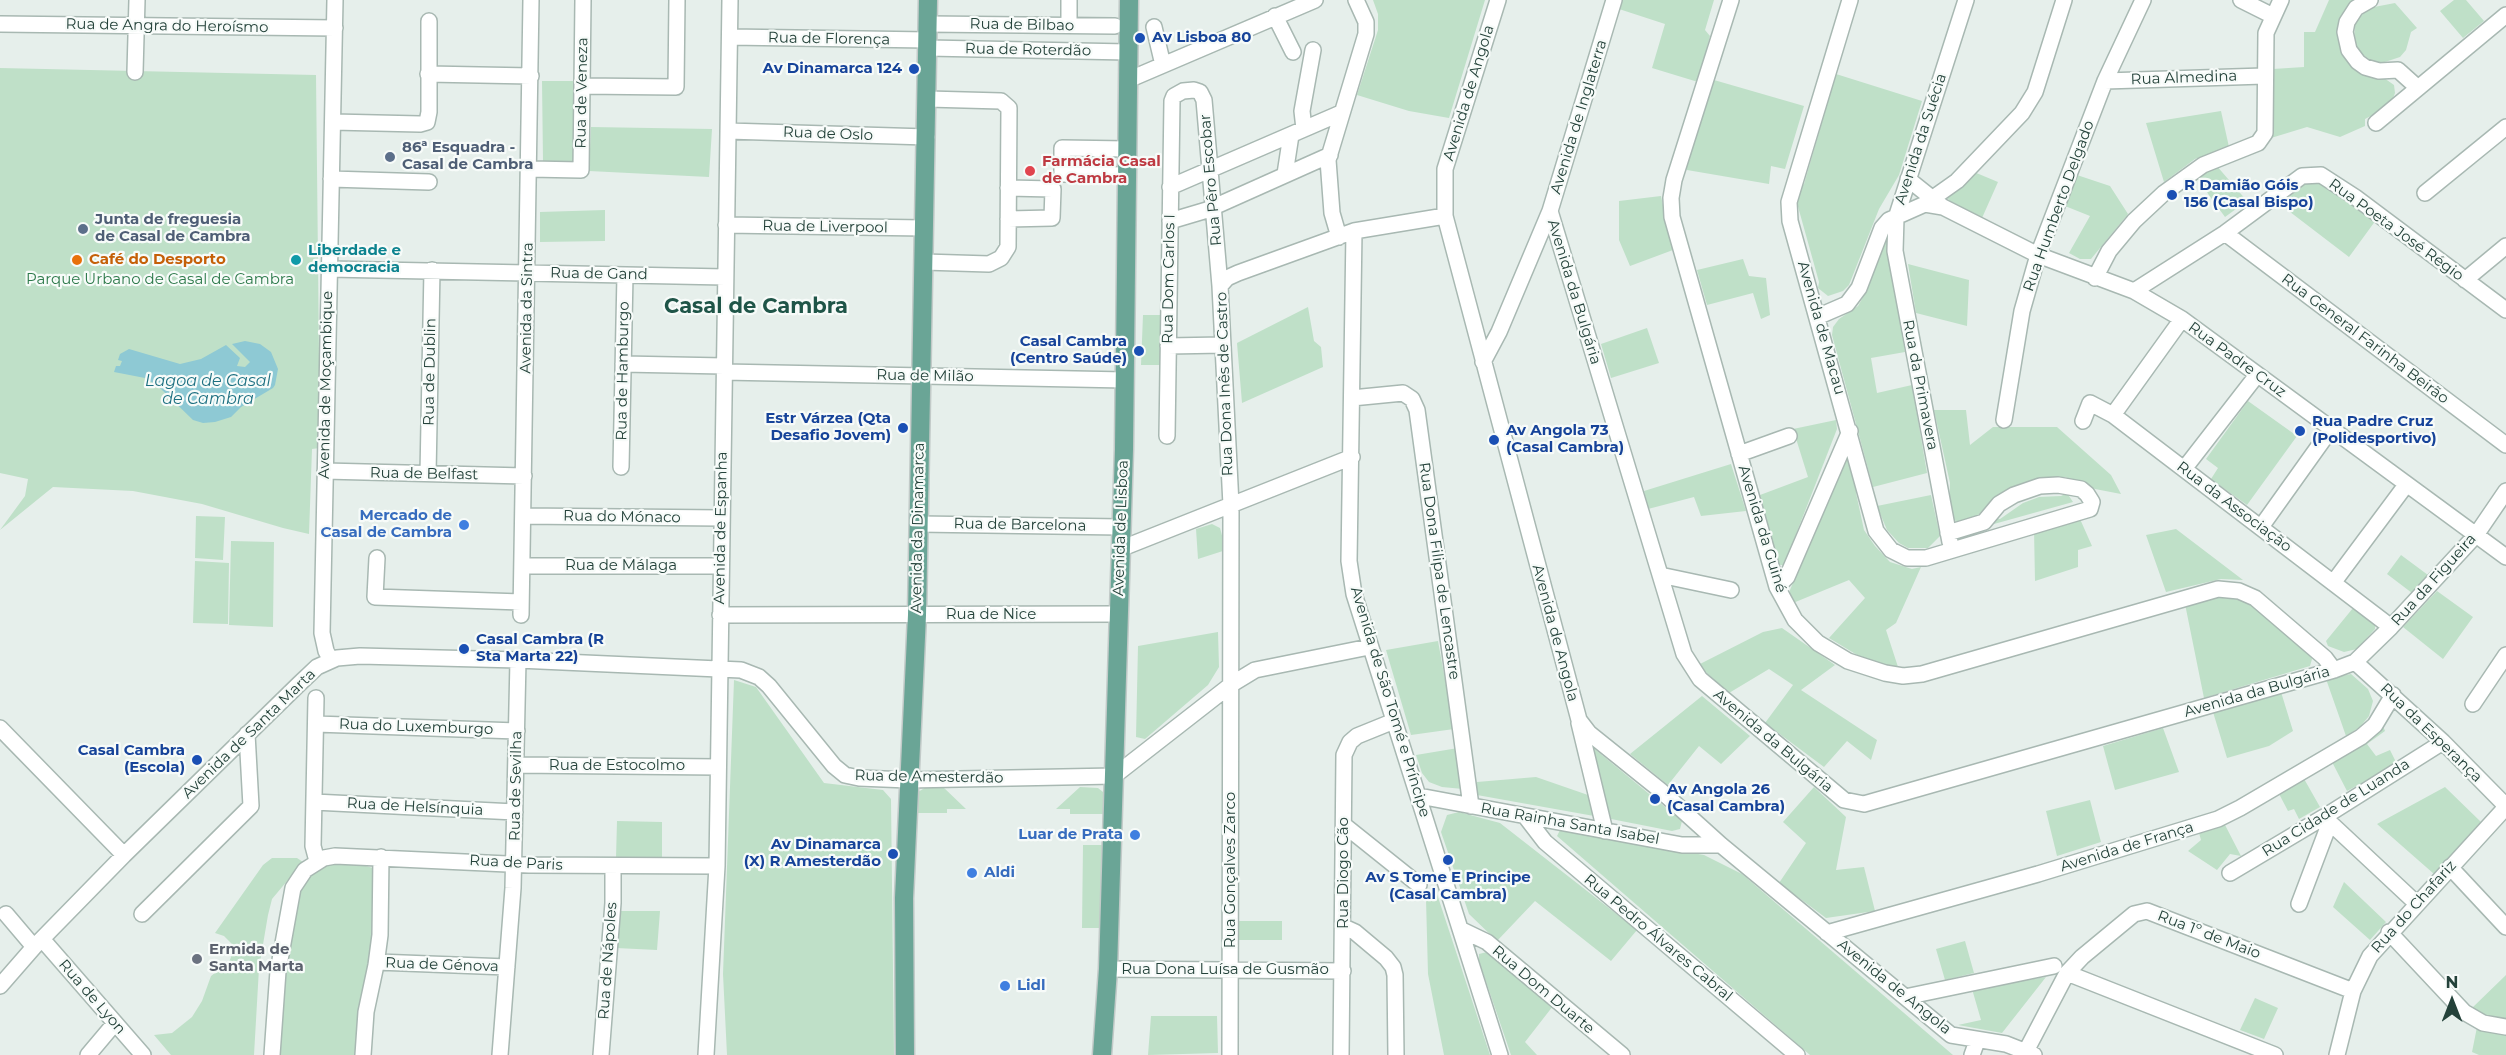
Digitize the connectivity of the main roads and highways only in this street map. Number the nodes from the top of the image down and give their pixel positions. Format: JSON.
{"nodes":[{"id":1,"x":928,"y":0,"type":"edge"},
{"id":2,"x":1129,"y":0,"type":"edge"},
{"id":3,"x":905,"y":1055,"type":"edge"},
{"id":4,"x":1102,"y":1055,"type":"edge"}],
"edges":[{"from":1,"to":3,"type":"main road","name":"Avenida da Dinamarca"},
{"from":2,"to":4,"type":"main road","name":"Avenida de Lisboa"}]}
